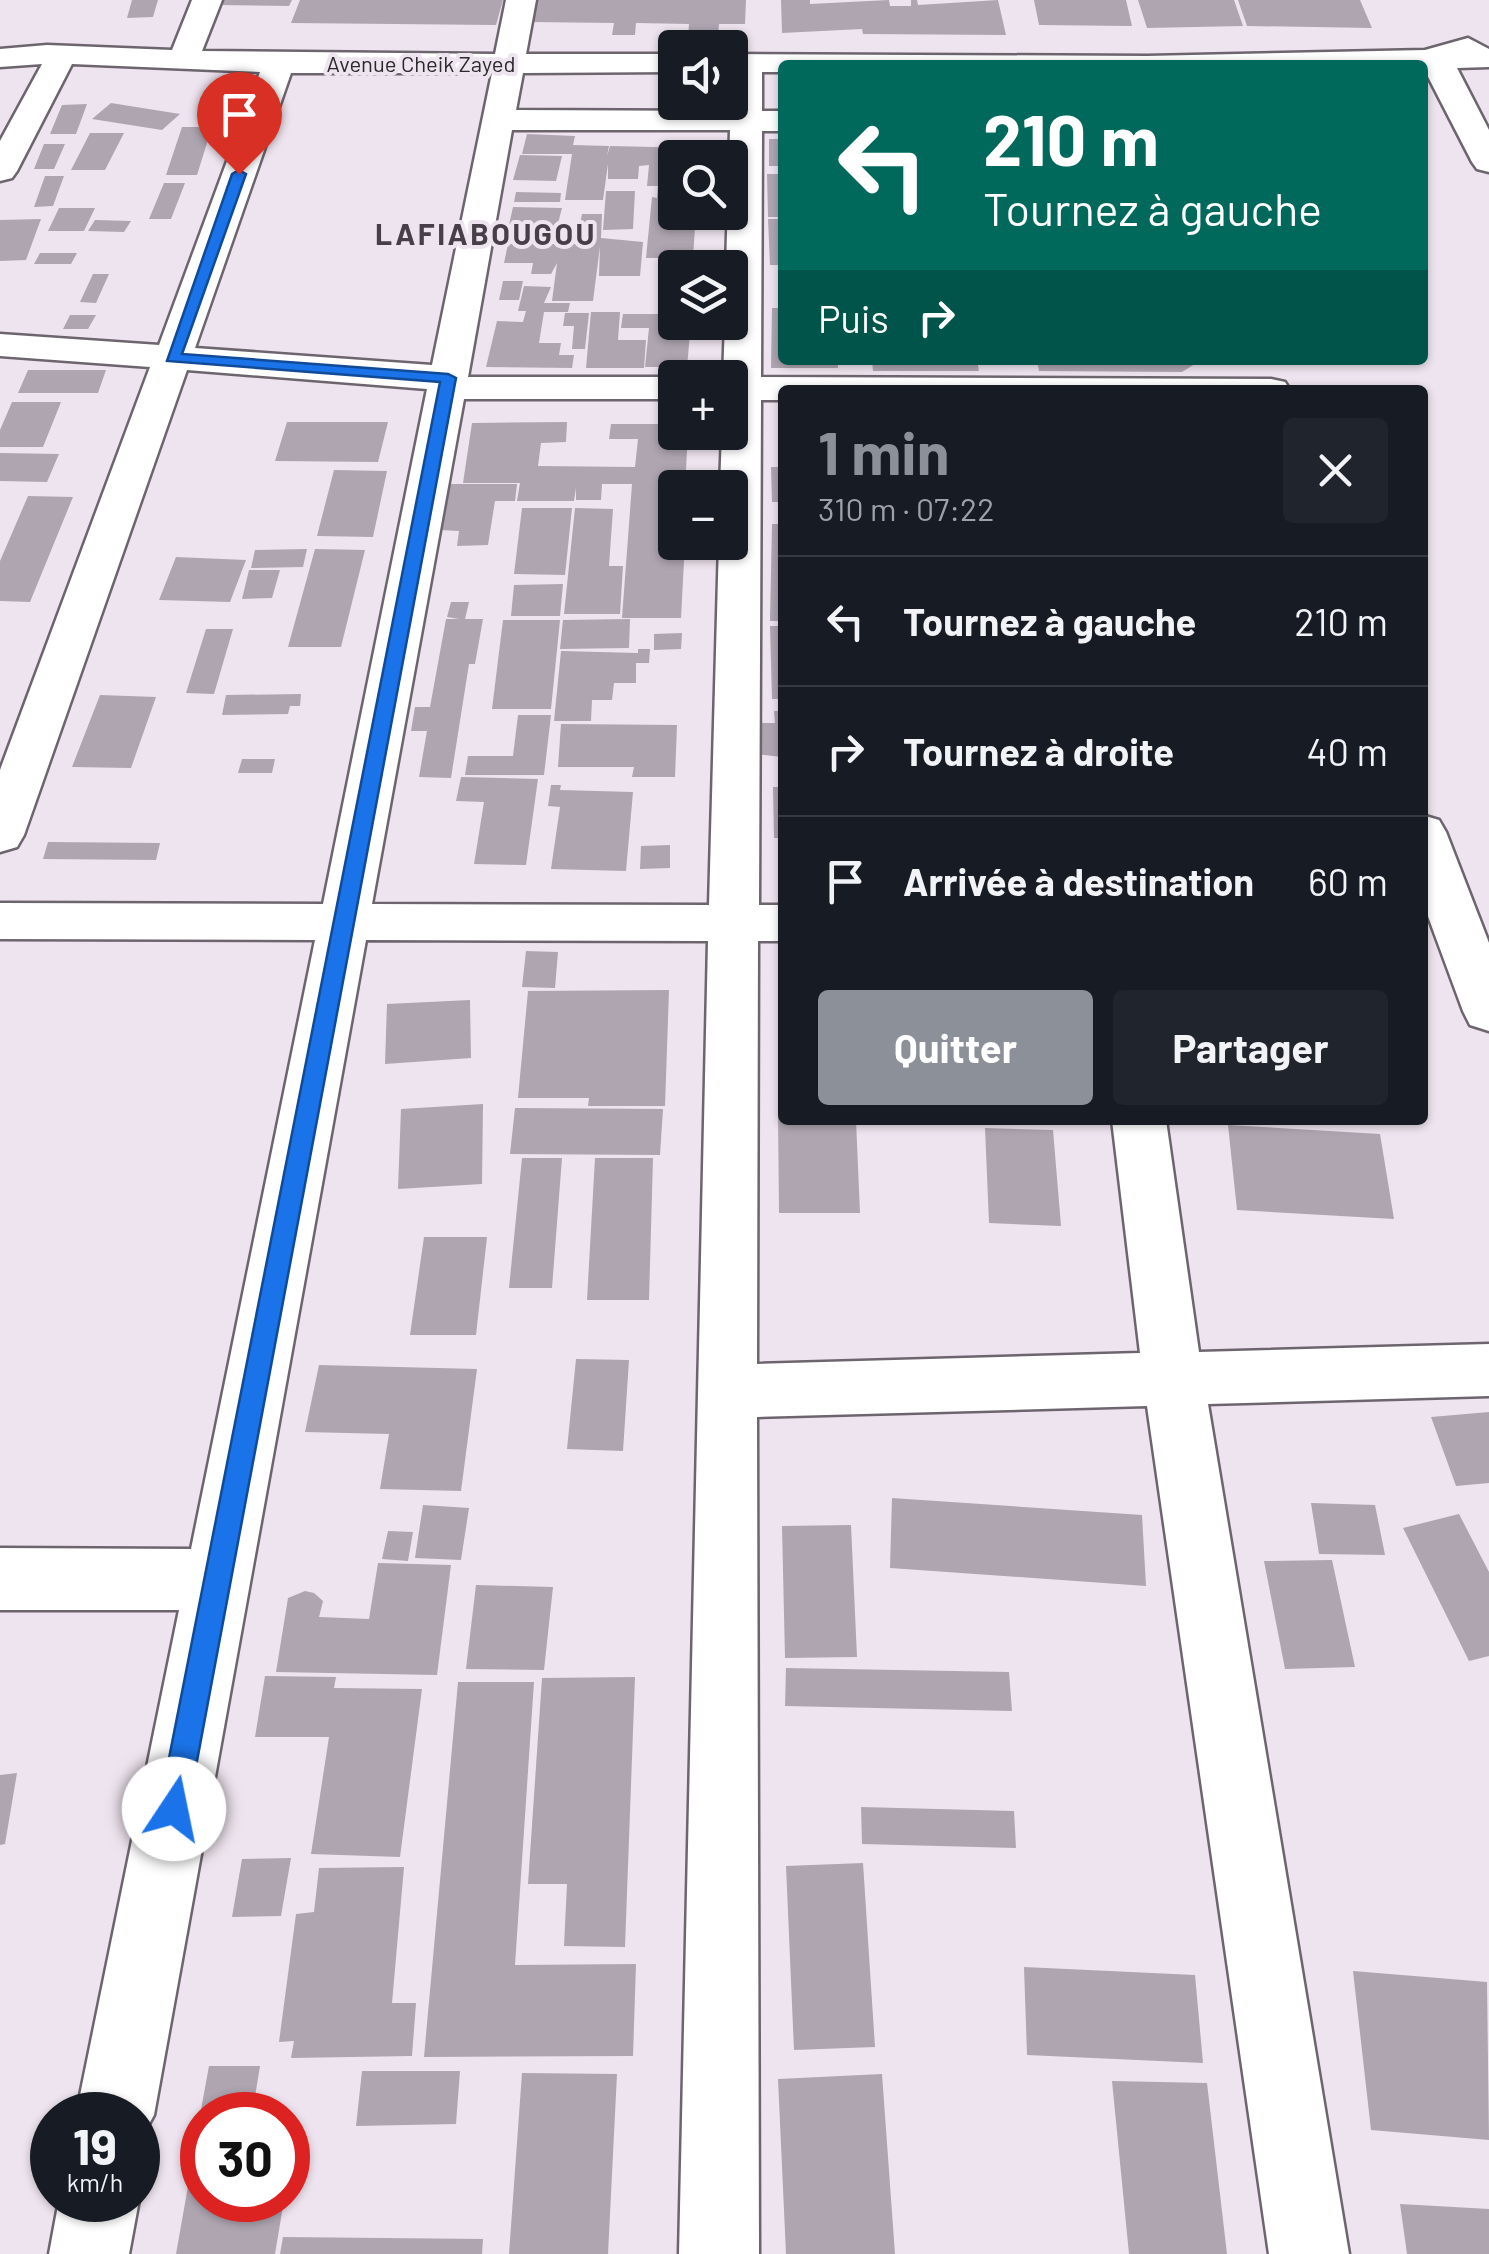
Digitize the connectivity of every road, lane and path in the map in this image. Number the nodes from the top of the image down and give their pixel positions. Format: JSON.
{"nodes":[{"id":1,"x":207,"y":0,"type":"edge"},
{"id":2,"x":520,"y":0,"type":"edge"},
{"id":3,"x":1489,"y":39,"type":"edge"},
{"id":4,"x":4,"y":40,"type":"edge"},
{"id":5,"x":55,"y":55,"type":"junction"},
{"id":6,"x":1436,"y":56,"type":"junction"},
{"id":7,"x":1489,"y":58,"type":"edge"},
{"id":8,"x":183,"y":60,"type":"junction"},
{"id":9,"x":1308,"y":60,"type":"edge"},
{"id":10,"x":509,"y":62,"type":"junction"},
{"id":11,"x":658,"y":63,"type":"edge"},
{"id":12,"x":748,"y":63,"type":"edge"},
{"id":13,"x":778,"y":63,"type":"edge"},
{"id":14,"x":279,"y":64,"type":"junction"},
{"id":15,"x":748,"y":85,"type":"edge"},
{"id":16,"x":498,"y":120,"type":"junction"},
{"id":17,"x":764,"y":121,"type":"edge"},
{"id":18,"x":1489,"y":162,"type":"edge"},
{"id":19,"x":0,"y":171,"type":"edge"},
{"id":20,"x":0,"y":345,"type":"edge"},
{"id":21,"x":173,"y":358,"type":"junction"},
{"id":22,"x":739,"y":360,"type":"edge"},
{"id":23,"x":447,"y":383,"type":"junction"},
{"id":24,"x":658,"y":388,"type":"edge"},
{"id":25,"x":748,"y":388,"type":"edge"},
{"id":26,"x":778,"y":388,"type":"edge"},
{"id":27,"x":739,"y":450,"type":"edge"},
{"id":28,"x":0,"y":835,"type":"edge"},
{"id":29,"x":1428,"y":849,"type":"edge"},
{"id":30,"x":0,"y":921,"type":"edge"},
{"id":31,"x":344,"y":922,"type":"junction"},
{"id":32,"x":758,"y":923,"type":"edge"},
{"id":33,"x":1455,"y":925,"type":"edge"},
{"id":34,"x":1489,"y":1011,"type":"edge"},
{"id":35,"x":1141,"y":1125,"type":"edge"},
{"id":36,"x":1489,"y":1370,"type":"edge"},
{"id":37,"x":1174,"y":1379,"type":"junction"},
{"id":38,"x":726,"y":1391,"type":"junction"},
{"id":39,"x":0,"y":1578,"type":"edge"},
{"id":40,"x":218,"y":1580,"type":"junction"},
{"id":41,"x":119,"y":2092,"type":"edge"},
{"id":42,"x":95,"y":2222,"type":"edge"},
{"id":43,"x":88,"y":2254,"type":"edge"},
{"id":44,"x":719,"y":2254,"type":"edge"},
{"id":45,"x":1309,"y":2254,"type":"edge"}],
"edges":[{"from":1,"to":8,"type":"street"},
{"from":2,"to":10,"type":"street"},
{"from":3,"to":6,"type":"street"},
{"from":4,"to":5,"type":"street","name":"Avenue Cheik Zayed"},
{"from":5,"to":8,"type":"street","name":"Avenue Cheik Zayed"},
{"from":5,"to":19,"type":"street"},
{"from":6,"to":7,"type":"street"},
{"from":6,"to":9,"type":"street"},
{"from":6,"to":18,"type":"street"},
{"from":8,"to":14,"type":"street","name":"Avenue Cheik Zayed"},
{"from":10,"to":11,"type":"street","name":"Avenue Cheik Zayed"},
{"from":10,"to":14,"type":"street","name":"Avenue Cheik Zayed"},
{"from":10,"to":16,"type":"street"},
{"from":12,"to":13,"type":"street"},
{"from":14,"to":21,"type":"street"},
{"from":15,"to":17,"type":"street"},
{"from":16,"to":17,"type":"street"},
{"from":16,"to":23,"type":"street"},
{"from":17,"to":22,"type":"street"},
{"from":20,"to":21,"type":"street"},
{"from":21,"to":23,"type":"street"},
{"from":21,"to":28,"type":"street"},
{"from":23,"to":24,"type":"street"},
{"from":23,"to":31,"type":"street"},
{"from":25,"to":26,"type":"street"},
{"from":27,"to":32,"type":"street"},
{"from":29,"to":33,"type":"street"},
{"from":30,"to":31,"type":"street"},
{"from":31,"to":32,"type":"street"},
{"from":31,"to":40,"type":"street"},
{"from":32,"to":38,"type":"street"},
{"from":33,"to":34,"type":"street"},
{"from":35,"to":37,"type":"street"},
{"from":36,"to":37,"type":"street"},
{"from":37,"to":38,"type":"street"},
{"from":37,"to":45,"type":"street"},
{"from":38,"to":44,"type":"street"},
{"from":39,"to":40,"type":"street"},
{"from":40,"to":41,"type":"street"},
{"from":42,"to":43,"type":"street"}]}
